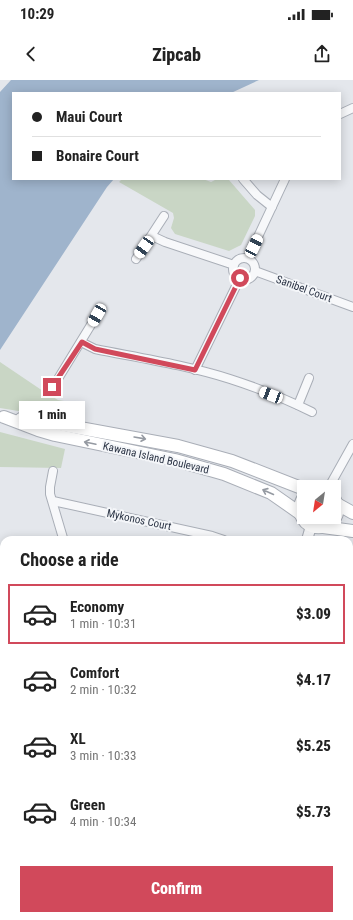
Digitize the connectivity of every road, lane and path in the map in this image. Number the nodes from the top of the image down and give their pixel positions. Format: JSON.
{"nodes":[{"id":1,"x":353,"y":108,"type":"edge"},
{"id":2,"x":341,"y":114,"type":"edge"},
{"id":3,"x":244,"y":180,"type":"edge"},
{"id":4,"x":285,"y":180,"type":"edge"},
{"id":5,"x":272,"y":207,"type":"junction"},
{"id":6,"x":164,"y":216,"type":"dead end"},
{"id":7,"x":152,"y":236,"type":"junction"},
{"id":8,"x":248,"y":258,"type":"junction"},
{"id":9,"x":136,"y":259,"type":"dead end"},
{"id":10,"x":234,"y":265,"type":"junction"},
{"id":11,"x":255,"y":271,"type":"junction"},
{"id":12,"x":240,"y":278,"type":"junction"},
{"id":13,"x":353,"y":307,"type":"edge"},
{"id":14,"x":97,"y":315,"type":"dead end"},
{"id":15,"x":82,"y":342,"type":"junction"},
{"id":16,"x":195,"y":370,"type":"junction"},
{"id":17,"x":309,"y":378,"type":"dead end"},
{"id":18,"x":52,"y":387,"type":"dead end"},
{"id":19,"x":298,"y":405,"type":"junction"},
{"id":20,"x":312,"y":412,"type":"dead end"},
{"id":21,"x":2,"y":417,"type":"edge"},
{"id":22,"x":353,"y":444,"type":"edge"},
{"id":23,"x":53,"y":471,"type":"dead end"},
{"id":24,"x":333,"y":480,"type":"edge"},
{"id":25,"x":297,"y":486,"type":"edge"},
{"id":26,"x":52,"y":501,"type":"junction"},
{"id":27,"x":341,"y":505,"type":"edge"},
{"id":28,"x":297,"y":511,"type":"edge"},
{"id":29,"x":353,"y":513,"type":"edge"},
{"id":30,"x":312,"y":524,"type":"edge"},
{"id":31,"x":329,"y":524,"type":"edge"},
{"id":32,"x":317,"y":526,"type":"junction"},
{"id":33,"x":353,"y":531,"type":"edge"},
{"id":34,"x":63,"y":536,"type":"edge"},
{"id":35,"x":212,"y":536,"type":"edge"},
{"id":36,"x":310,"y":536,"type":"edge"}],
"edges":[{"from":1,"to":2,"type":"street"},
{"from":3,"to":5,"type":"street"},
{"from":4,"to":5,"type":"street"},
{"from":5,"to":8,"type":"street"},
{"from":6,"to":7,"type":"street"},
{"from":7,"to":9,"type":"street"},
{"from":7,"to":10,"type":"street"},
{"from":8,"to":10,"type":"street"},
{"from":8,"to":11,"type":"street"},
{"from":10,"to":12,"type":"street"},
{"from":11,"to":12,"type":"street"},
{"from":11,"to":13,"type":"street","name":"Sanibel Court"},
{"from":12,"to":16,"type":"street"},
{"from":14,"to":15,"type":"street"},
{"from":15,"to":16,"type":"street"},
{"from":15,"to":18,"type":"street"},
{"from":16,"to":19,"type":"street"},
{"from":17,"to":19,"type":"street"},
{"from":19,"to":20,"type":"street"},
{"from":21,"to":25,"type":"main road","name":"Kawana Island Boulevard","one_way":true},
{"from":28,"to":21,"type":"main road","name":"Kawana Island Boulevard","one_way":true},
{"from":22,"to":24,"type":"street"},
{"from":23,"to":26,"type":"street"},
{"from":26,"to":34,"type":"street"},
{"from":26,"to":35,"type":"street","name":"Mykonos Court"},
{"from":27,"to":29,"type":"main road"},
{"from":30,"to":32,"type":"main road","name":"Kawana Island Boulevard"},
{"from":31,"to":32,"type":"main road"},
{"from":32,"to":33,"type":"main road"},
{"from":32,"to":36,"type":"street"}]}
